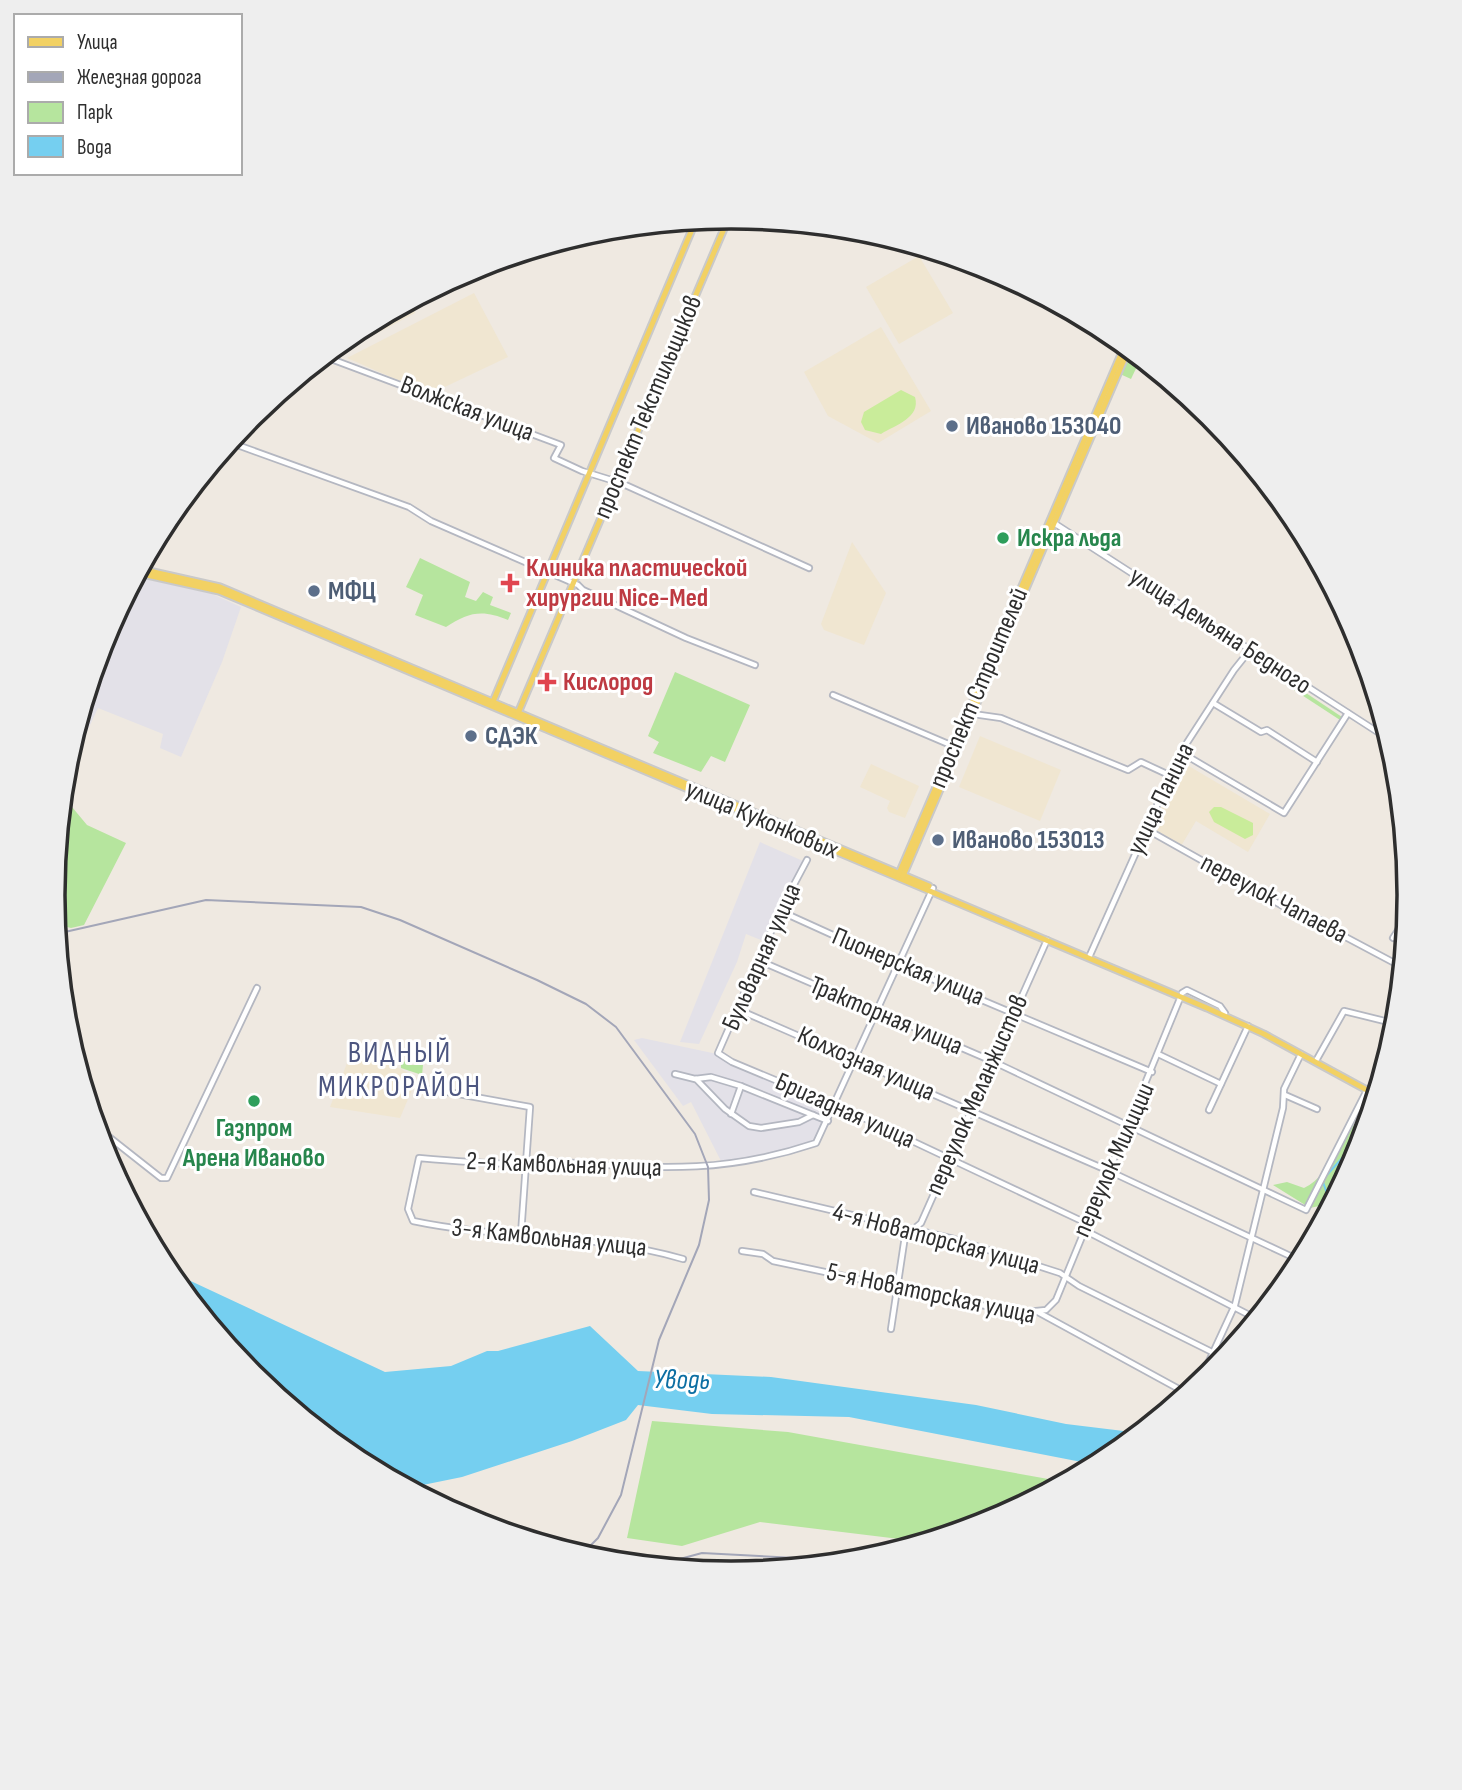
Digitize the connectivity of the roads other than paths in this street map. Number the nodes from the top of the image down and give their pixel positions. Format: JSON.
{"nodes":[{"id":1,"x":724,"y":229,"type":"edge"},
{"id":2,"x":692,"y":230,"type":"edge"},
{"id":3,"x":1123,"y":356,"type":"edge"},
{"id":4,"x":334,"y":360,"type":"edge"},
{"id":5,"x":240,"y":446,"type":"edge"},
{"id":6,"x":589,"y":474,"type":"junction"},
{"id":7,"x":616,"y":482,"type":"junction"},
{"id":8,"x":1052,"y":522,"type":"junction"},
{"id":9,"x":809,"y":568,"type":"dead end"},
{"id":10,"x":547,"y":571,"type":"junction"},
{"id":11,"x":148,"y":573,"type":"edge"},
{"id":12,"x":573,"y":582,"type":"junction"},
{"id":13,"x":1250,"y":650,"type":"junction"},
{"id":14,"x":755,"y":665,"type":"dead end"},
{"id":15,"x":833,"y":695,"type":"dead end"},
{"id":16,"x":1213,"y":703,"type":"junction"},
{"id":17,"x":491,"y":705,"type":"junction"},
{"id":18,"x":502,"y":709,"type":"junction"},
{"id":19,"x":514,"y":712,"type":"junction"},
{"id":20,"x":970,"y":713,"type":"junction"},
{"id":21,"x":1348,"y":713,"type":"junction"},
{"id":22,"x":1377,"y":732,"type":"edge"},
{"id":23,"x":956,"y":747,"type":"junction"},
{"id":24,"x":1181,"y":752,"type":"junction"},
{"id":25,"x":1317,"y":762,"type":"junction"},
{"id":26,"x":1170,"y":775,"type":"junction"},
{"id":27,"x":765,"y":819,"type":"junction"},
{"id":28,"x":1146,"y":829,"type":"junction"},
{"id":29,"x":807,"y":860,"type":"dead end"},
{"id":30,"x":901,"y":876,"type":"junction"},
{"id":31,"x":933,"y":890,"type":"junction"},
{"id":32,"x":780,"y":911,"type":"junction"},
{"id":33,"x":1396,"y":933,"type":"edge"},
{"id":34,"x":1393,"y":938,"type":"dead end"},
{"id":35,"x":1047,"y":939,"type":"junction"},
{"id":36,"x":1089,"y":956,"type":"junction"},
{"id":37,"x":760,"y":961,"type":"junction"},
{"id":38,"x":1394,"y":963,"type":"edge"},
{"id":39,"x":899,"y":965,"type":"junction"},
{"id":40,"x":257,"y":988,"type":"dead end"},
{"id":41,"x":1182,"y":995,"type":"junction"},
{"id":42,"x":739,"y":1010,"type":"junction"},
{"id":43,"x":878,"y":1012,"type":"junction"},
{"id":44,"x":1013,"y":1012,"type":"junction"},
{"id":45,"x":1385,"y":1021,"type":"edge"},
{"id":46,"x":1248,"y":1026,"type":"junction"},
{"id":47,"x":719,"y":1053,"type":"joint"},
{"id":48,"x":1158,"y":1054,"type":"junction"},
{"id":49,"x":1301,"y":1054,"type":"junction"},
{"id":50,"x":1317,"y":1059,"type":"junction"},
{"id":51,"x":856,"y":1060,"type":"junction"},
{"id":52,"x":992,"y":1061,"type":"junction"},
{"id":53,"x":1152,"y":1073,"type":"junction"},
{"id":54,"x":675,"y":1074,"type":"dead end"},
{"id":55,"x":695,"y":1079,"type":"junction"},
{"id":56,"x":1221,"y":1084,"type":"junction"},
{"id":57,"x":741,"y":1086,"type":"junction"},
{"id":58,"x":431,"y":1089,"type":"dead end"},
{"id":59,"x":1368,"y":1089,"type":"edge"},
{"id":60,"x":1367,"y":1090,"type":"joint"},
{"id":61,"x":1285,"y":1095,"type":"junction"},
{"id":62,"x":836,"y":1106,"type":"junction"},
{"id":63,"x":1317,"y":1109,"type":"dead end"},
{"id":64,"x":970,"y":1110,"type":"junction"},
{"id":65,"x":1209,"y":1110,"type":"dead end"},
{"id":66,"x":732,"y":1114,"type":"junction"},
{"id":67,"x":813,"y":1115,"type":"junction"},
{"id":68,"x":828,"y":1121,"type":"junction"},
{"id":69,"x":1128,"y":1124,"type":"junction"},
{"id":70,"x":111,"y":1138,"type":"edge"},
{"id":71,"x":949,"y":1158,"type":"junction"},
{"id":72,"x":529,"y":1164,"type":"junction"},
{"id":73,"x":1109,"y":1171,"type":"junction"},
{"id":74,"x":1262,"y":1189,"type":"junction"},
{"id":75,"x":754,"y":1192,"type":"dead end"},
{"id":76,"x":413,"y":1221,"type":"joint"},
{"id":77,"x":1085,"y":1225,"type":"junction"},
{"id":78,"x":911,"y":1229,"type":"junction"},
{"id":79,"x":521,"y":1234,"type":"junction"},
{"id":80,"x":1251,"y":1238,"type":"junction"},
{"id":81,"x":742,"y":1251,"type":"dead end"},
{"id":82,"x":1290,"y":1256,"type":"edge"},
{"id":83,"x":683,"y":1259,"type":"dead end"},
{"id":84,"x":1064,"y":1275,"type":"junction"},
{"id":85,"x":898,"y":1288,"type":"junction"},
{"id":86,"x":1235,"y":1305,"type":"junction"},
{"id":87,"x":1036,"y":1311,"type":"junction"},
{"id":88,"x":1249,"y":1314,"type":"edge"},
{"id":89,"x":891,"y":1329,"type":"dead end"},
{"id":90,"x":1214,"y":1353,"type":"joint"},
{"id":91,"x":1178,"y":1389,"type":"edge"}],
"edges":[{"from":1,"to":7,"type":"main road","name":"проспект Текстильщиков"},
{"from":2,"to":6,"type":"main road","name":"проспект Текстильщиков"},
{"from":3,"to":8,"type":"main road","name":"проспект Строителей"},
{"from":4,"to":6,"type":"street","name":"Волжская улица"},
{"from":5,"to":10,"type":"street"},
{"from":6,"to":7,"type":"street"},
{"from":6,"to":10,"type":"main road","name":"проспект Текстильщиков"},
{"from":7,"to":9,"type":"street"},
{"from":7,"to":12,"type":"main road","name":"проспект Текстильщиков"},
{"from":8,"to":13,"type":"street","name":"улица Демьяна Бедного"},
{"from":8,"to":20,"type":"main road","name":"проспект Строителей"},
{"from":10,"to":12,"type":"street"},
{"from":10,"to":17,"type":"main road","name":"проспект Текстильщиков"},
{"from":11,"to":17,"type":"main road","name":"улица Куконковых"},
{"from":12,"to":14,"type":"street"},
{"from":12,"to":19,"type":"main road","name":"проспект Текстильщиков"},
{"from":13,"to":16,"type":"street","name":"улица Панина"},
{"from":13,"to":21,"type":"street","name":"улица Демьяна Бедного"},
{"from":15,"to":23,"type":"street"},
{"from":16,"to":24,"type":"street","name":"улица Панина"},
{"from":16,"to":25,"type":"street"},
{"from":17,"to":18,"type":"main road","name":"улица Куконковых"},
{"from":18,"to":19,"type":"main road","name":"улица Куконковых"},
{"from":18,"to":27,"type":"main road","name":"улица Куконковых"},
{"from":19,"to":27,"type":"main road","name":"улица Куконковых"},
{"from":20,"to":23,"type":"main road","name":"проспект Строителей"},
{"from":20,"to":26,"type":"street"},
{"from":21,"to":22,"type":"street","name":"улица Демьяна Бедного"},
{"from":21,"to":25,"type":"street"},
{"from":23,"to":30,"type":"main road","name":"проспект Строителей"},
{"from":24,"to":25,"type":"street"},
{"from":24,"to":26,"type":"street","name":"улица Панина"},
{"from":26,"to":28,"type":"street","name":"улица Панина"},
{"from":27,"to":30,"type":"main road","name":"улица Куконковых"},
{"from":28,"to":36,"type":"street","name":"улица Панина"},
{"from":28,"to":38,"type":"street","name":"переулок Чапаева"},
{"from":29,"to":32,"type":"street","name":"Бульварная улица"},
{"from":30,"to":31,"type":"main road","name":"улица Куконковых"},
{"from":31,"to":35,"type":"main road","name":"улица Куконковых"},
{"from":31,"to":36,"type":"main road","name":"улица Куконковых"},
{"from":31,"to":39,"type":"street"},
{"from":32,"to":37,"type":"street","name":"Бульварная улица"},
{"from":32,"to":39,"type":"street","name":"Пионерская улица"},
{"from":33,"to":34,"type":"street"},
{"from":35,"to":36,"type":"main road","name":"улица Куконковых"},
{"from":35,"to":44,"type":"street","name":"переулок Меланжистов"},
{"from":36,"to":41,"type":"main road","name":"улица Куконковых"},
{"from":37,"to":42,"type":"street","name":"Бульварная улица"},
{"from":37,"to":43,"type":"street","name":"Тракторная улица"},
{"from":39,"to":43,"type":"street"},
{"from":39,"to":44,"type":"street","name":"Пионерская улица"},
{"from":40,"to":70,"type":"street"},
{"from":41,"to":46,"type":"main road","name":"улица Куконковых"},
{"from":41,"to":48,"type":"street","name":"переулок Милиции"},
{"from":41,"to":50,"type":"main road","name":"улица Куконковых"},
{"from":42,"to":47,"type":"street","name":"Бульварная улица"},
{"from":42,"to":51,"type":"street","name":"Колхозная улица"},
{"from":43,"to":51,"type":"street"},
{"from":43,"to":52,"type":"street","name":"Тракторная улица"},
{"from":44,"to":52,"type":"street","name":"переулок Меланжистов"},
{"from":44,"to":53,"type":"street","name":"Пионерская улица"},
{"from":45,"to":50,"type":"street"},
{"from":46,"to":49,"type":"main road","name":"улица Куконковых"},
{"from":46,"to":56,"type":"street"},
{"from":47,"to":62,"type":"street","name":"Бригадная улица"},
{"from":48,"to":53,"type":"street","name":"переулок Милиции"},
{"from":48,"to":56,"type":"street"},
{"from":49,"to":60,"type":"main road","name":"улица Куконковых"},
{"from":49,"to":61,"type":"street"},
{"from":50,"to":59,"type":"main road","name":"улица Куконковых"},
{"from":51,"to":62,"type":"street"},
{"from":51,"to":64,"type":"street","name":"Колхозная улица"},
{"from":52,"to":64,"type":"street","name":"переулок Меланжистов"},
{"from":52,"to":69,"type":"street","name":"Тракторная улица"},
{"from":53,"to":69,"type":"street","name":"переулок Милиции"},
{"from":54,"to":55,"type":"street"},
{"from":55,"to":57,"type":"street"},
{"from":55,"to":66,"type":"street"},
{"from":56,"to":65,"type":"street"},
{"from":57,"to":66,"type":"street"},
{"from":57,"to":67,"type":"street"},
{"from":58,"to":72,"type":"street"},
{"from":60,"to":74,"type":"street","name":"Тракторная улица"},
{"from":61,"to":63,"type":"street"},
{"from":61,"to":74,"type":"street"},
{"from":62,"to":68,"type":"street"},
{"from":62,"to":71,"type":"street","name":"Бригадная улица"},
{"from":64,"to":71,"type":"street","name":"переулок Меланжистов"},
{"from":64,"to":73,"type":"street","name":"Колхозная улица"},
{"from":66,"to":67,"type":"street"},
{"from":67,"to":68,"type":"street"},
{"from":68,"to":72,"type":"street","name":"2-я Камвольная улица"},
{"from":69,"to":73,"type":"street","name":"переулок Милиции"},
{"from":69,"to":74,"type":"street","name":"Тракторная улица"},
{"from":71,"to":77,"type":"street","name":"Бригадная улица"},
{"from":71,"to":78,"type":"street","name":"переулок Меланжистов"},
{"from":72,"to":76,"type":"street","name":"2-я Камвольная улица"},
{"from":72,"to":79,"type":"street"},
{"from":73,"to":77,"type":"street","name":"переулок Милиции"},
{"from":73,"to":80,"type":"street","name":"Колхозная улица"},
{"from":74,"to":80,"type":"street"},
{"from":75,"to":78,"type":"street","name":"4-я Новаторская улица"},
{"from":76,"to":79,"type":"street","name":"3-я Камвольная улица"},
{"from":77,"to":84,"type":"street","name":"переулок Милиции"},
{"from":77,"to":86,"type":"street","name":"Бригадная улица"},
{"from":78,"to":84,"type":"street","name":"4-я Новаторская улица"},
{"from":78,"to":85,"type":"street","name":"переулок Меланжистов"},
{"from":79,"to":83,"type":"street","name":"3-я Камвольная улица"},
{"from":80,"to":82,"type":"street","name":"Колхозная улица"},
{"from":80,"to":86,"type":"street"},
{"from":81,"to":85,"type":"street","name":"5-я Новаторская улица"},
{"from":84,"to":87,"type":"street","name":"переулок Милиции"},
{"from":84,"to":90,"type":"street","name":"4-я Новаторская улица"},
{"from":85,"to":87,"type":"street","name":"5-я Новаторская улица"},
{"from":85,"to":89,"type":"street","name":"переулок Меланжистов"},
{"from":86,"to":88,"type":"street","name":"Бригадная улица"},
{"from":86,"to":90,"type":"street"},
{"from":87,"to":91,"type":"street","name":"5-я Новаторская улица"}]}
